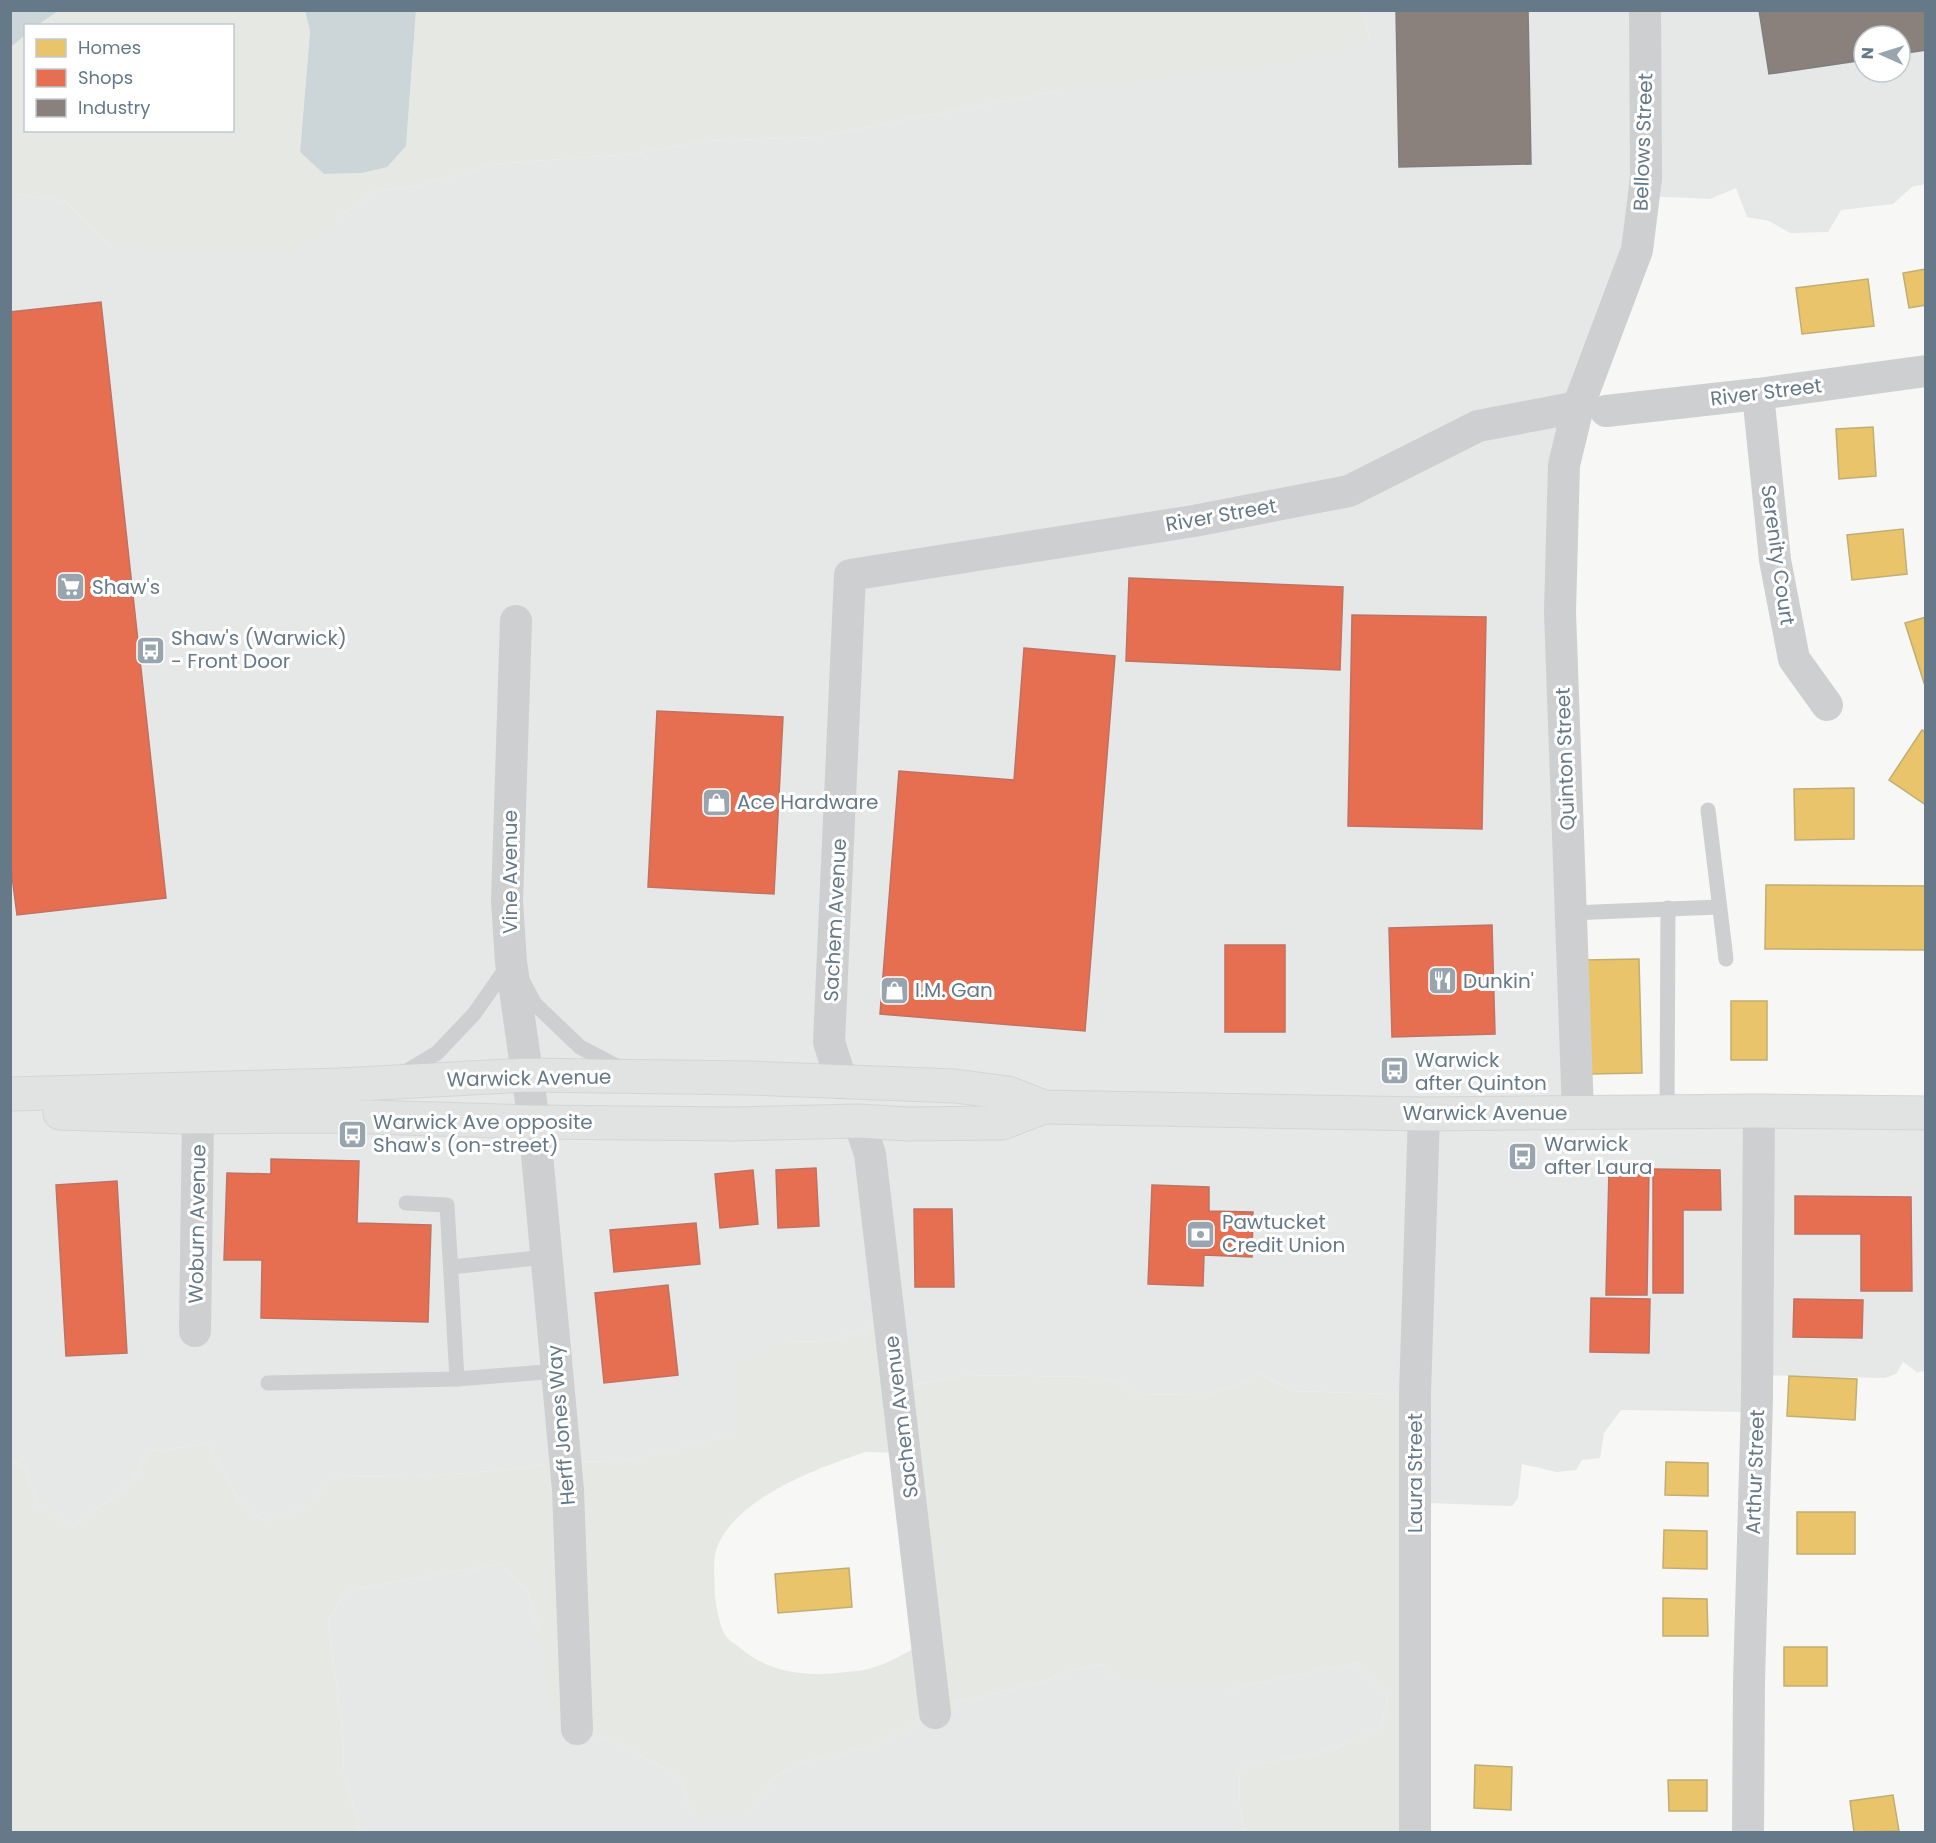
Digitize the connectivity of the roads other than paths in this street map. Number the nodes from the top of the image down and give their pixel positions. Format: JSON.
{"nodes":[{"id":1,"x":1645,"y":10,"type":"edge"},
{"id":2,"x":1926,"y":371,"type":"edge"},
{"id":3,"x":1758,"y":394,"type":"junction"},
{"id":4,"x":1592,"y":409,"type":"junction"},
{"id":5,"x":850,"y":575,"type":"joint"},
{"id":6,"x":516,"y":621,"type":"dead end"},
{"id":7,"x":1827,"y":705,"type":"dead end"},
{"id":8,"x":1708,"y":810,"type":"dead end"},
{"id":9,"x":1718,"y":907,"type":"junction"},
{"id":10,"x":1668,"y":908,"type":"junction"},
{"id":11,"x":1571,"y":913,"type":"junction"},
{"id":12,"x":1726,"y":959,"type":"dead end"},
{"id":13,"x":511,"y":962,"type":"junction"},
{"id":14,"x":526,"y":1075,"type":"junction"},
{"id":15,"x":636,"y":1077,"type":"junction"},
{"id":16,"x":387,"y":1083,"type":"junction"},
{"id":17,"x":842,"y":1083,"type":"junction"},
{"id":18,"x":10,"y":1094,"type":"edge"},
{"id":19,"x":1044,"y":1107,"type":"junction"},
{"id":20,"x":1759,"y":1111,"type":"junction"},
{"id":21,"x":10,"y":1112,"type":"edge"},
{"id":22,"x":1667,"y":1112,"type":"junction"},
{"id":23,"x":1578,"y":1113,"type":"junction"},
{"id":24,"x":1926,"y":1113,"type":"edge"},
{"id":25,"x":1424,"y":1114,"type":"junction"},
{"id":26,"x":198,"y":1117,"type":"junction"},
{"id":27,"x":859,"y":1121,"type":"junction"},
{"id":28,"x":534,"y":1122,"type":"junction"},
{"id":29,"x":406,"y":1203,"type":"dead end"},
{"id":30,"x":546,"y":1257,"type":"junction"},
{"id":31,"x":451,"y":1267,"type":"junction"},
{"id":32,"x":195,"y":1331,"type":"dead end"},
{"id":33,"x":556,"y":1371,"type":"junction"},
{"id":34,"x":457,"y":1379,"type":"junction"},
{"id":35,"x":268,"y":1383,"type":"dead end"},
{"id":36,"x":936,"y":1713,"type":"dead end"},
{"id":37,"x":577,"y":1728,"type":"dead end"},
{"id":38,"x":1415,"y":1833,"type":"edge"},
{"id":39,"x":1748,"y":1833,"type":"edge"}],
"edges":[{"from":1,"to":4,"type":"street","name":"Bellows Street"},
{"from":2,"to":3,"type":"street","name":"River Street"},
{"from":3,"to":4,"type":"street","name":"River Street"},
{"from":3,"to":7,"type":"street","name":"Serenity Court"},
{"from":4,"to":5,"type":"street","name":"River Street"},
{"from":4,"to":11,"type":"street","name":"Quinton Street"},
{"from":5,"to":17,"type":"street","name":"Sachem Avenue"},
{"from":6,"to":13,"type":"street","name":"Vine Avenue"},
{"from":8,"to":9,"type":"lane"},
{"from":9,"to":10,"type":"lane"},
{"from":9,"to":12,"type":"lane"},
{"from":10,"to":11,"type":"lane"},
{"from":10,"to":22,"type":"lane"},
{"from":11,"to":23,"type":"street","name":"Quinton Street"},
{"from":13,"to":14,"type":"street","name":"Vine Avenue"},
{"from":13,"to":15,"type":"lane"},
{"from":13,"to":16,"type":"lane"},
{"from":14,"to":15,"type":"main road","name":"Warwick Avenue"},
{"from":14,"to":16,"type":"main road","name":"Warwick Avenue"},
{"from":14,"to":28,"type":"street","name":"Vine Avenue"},
{"from":15,"to":17,"type":"main road","name":"Warwick Avenue"},
{"from":16,"to":18,"type":"main road","name":"Warwick Avenue"},
{"from":17,"to":19,"type":"main road","name":"Warwick Avenue"},
{"from":19,"to":25,"type":"main road","name":"Warwick Avenue"},
{"from":19,"to":27,"type":"main road","name":"Warwick Avenue"},
{"from":20,"to":22,"type":"main road","name":"Warwick Avenue"},
{"from":20,"to":24,"type":"main road","name":"Warwick Avenue"},
{"from":20,"to":39,"type":"street","name":"Arthur Street"},
{"from":21,"to":26,"type":"main road","name":"Warwick Avenue"},
{"from":22,"to":23,"type":"main road","name":"Warwick Avenue"},
{"from":23,"to":25,"type":"main road","name":"Warwick Avenue"},
{"from":25,"to":38,"type":"street","name":"Laura Street"},
{"from":26,"to":28,"type":"main road","name":"Warwick Avenue"},
{"from":26,"to":32,"type":"street","name":"Woburn Avenue"},
{"from":27,"to":28,"type":"main road","name":"Warwick Avenue"},
{"from":27,"to":36,"type":"street","name":"Sachem Avenue"},
{"from":28,"to":30,"type":"street","name":"Herff Jones Way"},
{"from":29,"to":31,"type":"lane"},
{"from":30,"to":31,"type":"lane"},
{"from":30,"to":33,"type":"street","name":"Herff Jones Way"},
{"from":31,"to":34,"type":"lane"},
{"from":33,"to":34,"type":"lane"},
{"from":33,"to":37,"type":"street","name":"Herff Jones Way"},
{"from":34,"to":35,"type":"lane"}]}
